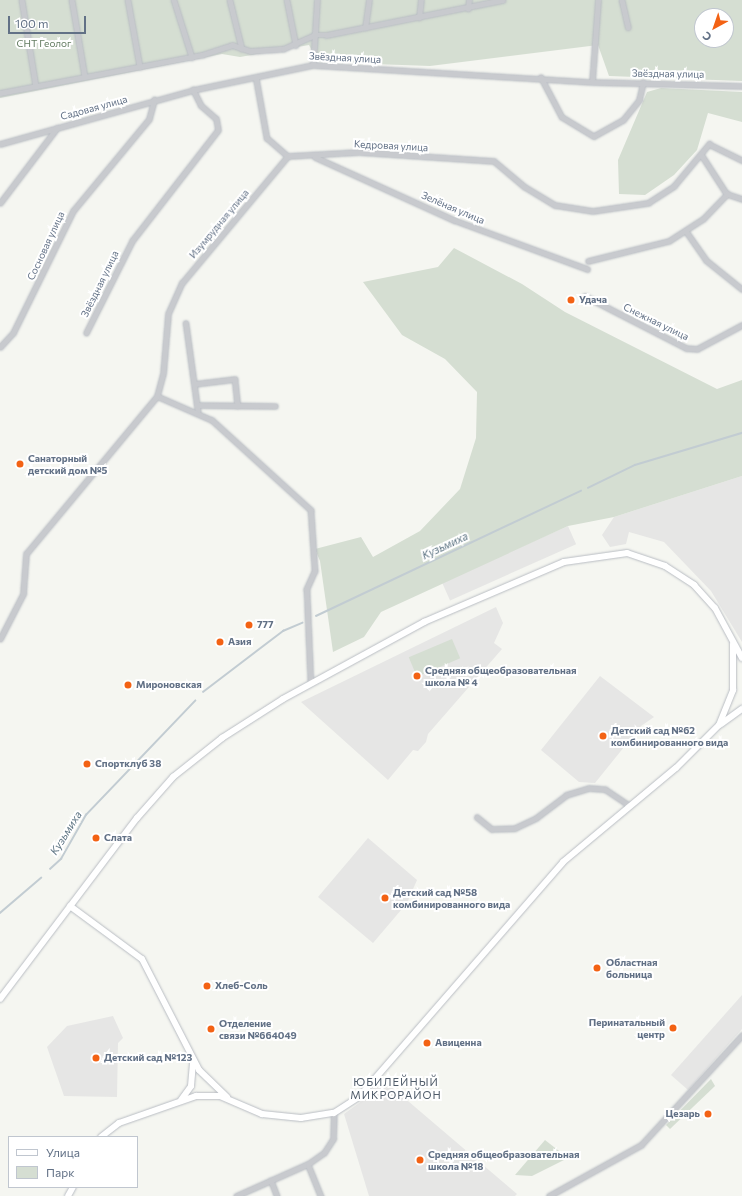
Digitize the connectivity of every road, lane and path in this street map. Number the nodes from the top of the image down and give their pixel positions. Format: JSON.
{"nodes":[{"id":1,"x":22,"y":0,"type":"edge"},
{"id":2,"x":72,"y":0,"type":"edge"},
{"id":3,"x":128,"y":0,"type":"edge"},
{"id":4,"x":174,"y":0,"type":"edge"},
{"id":5,"x":230,"y":0,"type":"edge"},
{"id":6,"x":287,"y":0,"type":"edge"},
{"id":7,"x":317,"y":0,"type":"edge"},
{"id":8,"x":369,"y":0,"type":"edge"},
{"id":9,"x":421,"y":0,"type":"edge"},
{"id":10,"x":469,"y":0,"type":"edge"},
{"id":11,"x":504,"y":0,"type":"edge"},
{"id":12,"x":598,"y":0,"type":"edge"},
{"id":13,"x":622,"y":0,"type":"edge"},
{"id":14,"x":468,"y":9,"type":"junction"},
{"id":15,"x":419,"y":18,"type":"junction"},
{"id":16,"x":628,"y":27,"type":"dead end"},
{"id":17,"x":365,"y":28,"type":"junction"},
{"id":18,"x":314,"y":34,"type":"junction"},
{"id":19,"x":296,"y":45,"type":"junction"},
{"id":20,"x":242,"y":49,"type":"junction"},
{"id":21,"x":192,"y":57,"type":"junction"},
{"id":22,"x":313,"y":65,"type":"junction"},
{"id":23,"x":140,"y":67,"type":"junction"},
{"id":24,"x":84,"y":77,"type":"junction"},
{"id":25,"x":256,"y":77,"type":"junction"},
{"id":26,"x":540,"y":77,"type":"junction"},
{"id":27,"x":592,"y":82,"type":"junction"},
{"id":28,"x":643,"y":82,"type":"junction"},
{"id":29,"x":36,"y":86,"type":"junction"},
{"id":30,"x":742,"y":86,"type":"edge"},
{"id":31,"x":193,"y":90,"type":"junction"},
{"id":32,"x":0,"y":93,"type":"edge"},
{"id":33,"x":154,"y":100,"type":"junction"},
{"id":34,"x":57,"y":127,"type":"junction"},
{"id":35,"x":0,"y":144,"type":"edge"},
{"id":36,"x":701,"y":154,"type":"junction"},
{"id":37,"x":288,"y":156,"type":"junction"},
{"id":38,"x":314,"y":157,"type":"junction"},
{"id":39,"x":742,"y":160,"type":"edge"},
{"id":40,"x":727,"y":194,"type":"junction"},
{"id":41,"x":742,"y":199,"type":"edge"},
{"id":42,"x":0,"y":203,"type":"edge"},
{"id":43,"x":686,"y":231,"type":"junction"},
{"id":44,"x":588,"y":261,"type":"dead end"},
{"id":45,"x":587,"y":269,"type":"dead end"},
{"id":46,"x":742,"y":289,"type":"edge"},
{"id":47,"x":585,"y":296,"type":"dead end"},
{"id":48,"x":186,"y":322,"type":"dead end"},
{"id":49,"x":742,"y":325,"type":"edge"},
{"id":50,"x":86,"y":333,"type":"dead end"},
{"id":51,"x":0,"y":347,"type":"edge"},
{"id":52,"x":194,"y":384,"type":"junction"},
{"id":53,"x":157,"y":396,"type":"junction"},
{"id":54,"x":197,"y":405,"type":"junction"},
{"id":55,"x":238,"y":406,"type":"junction"},
{"id":56,"x":275,"y":406,"type":"dead end"},
{"id":57,"x":198,"y":411,"type":"junction"},
{"id":58,"x":0,"y":639,"type":"edge"},
{"id":59,"x":733,"y":640,"type":"junction"},
{"id":60,"x":742,"y":658,"type":"edge"},
{"id":61,"x":311,"y":683,"type":"junction"},
{"id":62,"x":742,"y":708,"type":"edge"},
{"id":63,"x":719,"y":725,"type":"junction"},
{"id":64,"x":630,"y":806,"type":"junction"},
{"id":65,"x":477,"y":817,"type":"dead end"},
{"id":66,"x":70,"y":906,"type":"junction"},
{"id":67,"x":0,"y":999,"type":"edge"},
{"id":68,"x":742,"y":1035,"type":"edge"},
{"id":69,"x":192,"y":1057,"type":"junction"},
{"id":70,"x":181,"y":1100,"type":"junction"},
{"id":71,"x":231,"y":1100,"type":"junction"},
{"id":72,"x":334,"y":1113,"type":"junction"},
{"id":73,"x":102,"y":1136,"type":"edge"},
{"id":74,"x":308,"y":1164,"type":"junction"},
{"id":75,"x":270,"y":1180,"type":"junction"},
{"id":76,"x":236,"y":1196,"type":"edge"},
{"id":77,"x":277,"y":1196,"type":"edge"},
{"id":78,"x":321,"y":1196,"type":"edge"},
{"id":79,"x":549,"y":1196,"type":"edge"}],
"edges":[{"from":1,"to":29,"type":"street"},
{"from":2,"to":24,"type":"street"},
{"from":3,"to":23,"type":"street"},
{"from":4,"to":21,"type":"street"},
{"from":5,"to":20,"type":"street"},
{"from":6,"to":19,"type":"street"},
{"from":7,"to":18,"type":"street"},
{"from":8,"to":17,"type":"street"},
{"from":9,"to":15,"type":"street"},
{"from":10,"to":14,"type":"street"},
{"from":11,"to":14,"type":"street"},
{"from":12,"to":27,"type":"street"},
{"from":13,"to":16,"type":"street"},
{"from":14,"to":15,"type":"street"},
{"from":15,"to":17,"type":"street"},
{"from":17,"to":18,"type":"street"},
{"from":18,"to":19,"type":"street"},
{"from":18,"to":22,"type":"street"},
{"from":19,"to":20,"type":"street"},
{"from":20,"to":21,"type":"street"},
{"from":21,"to":23,"type":"street"},
{"from":22,"to":25,"type":"street","name":"Звёздная улица"},
{"from":22,"to":26,"type":"street","name":"Звёздная улица"},
{"from":23,"to":24,"type":"street"},
{"from":24,"to":29,"type":"street"},
{"from":25,"to":31,"type":"street","name":"Звёздная улица"},
{"from":25,"to":37,"type":"street"},
{"from":26,"to":27,"type":"street","name":"Звёздная улица"},
{"from":26,"to":28,"type":"street"},
{"from":27,"to":28,"type":"street","name":"Звёздная улица"},
{"from":28,"to":30,"type":"street","name":"Звёздная улица"},
{"from":29,"to":32,"type":"street"},
{"from":31,"to":33,"type":"street","name":"Садовая улица"},
{"from":31,"to":50,"type":"street","name":"Звёздная улица"},
{"from":33,"to":34,"type":"street","name":"Садовая улица"},
{"from":33,"to":51,"type":"street","name":"Сосновая улица"},
{"from":34,"to":35,"type":"street","name":"Садовая улица"},
{"from":34,"to":42,"type":"street"},
{"from":36,"to":38,"type":"street","name":"Кедровая улица"},
{"from":36,"to":39,"type":"street"},
{"from":36,"to":40,"type":"street"},
{"from":37,"to":38,"type":"street","name":"Кедровая улица"},
{"from":37,"to":53,"type":"street","name":"Изумрудная улица"},
{"from":38,"to":45,"type":"street","name":"Зелёная улица"},
{"from":40,"to":41,"type":"street"},
{"from":40,"to":43,"type":"street"},
{"from":43,"to":44,"type":"street"},
{"from":43,"to":46,"type":"street"},
{"from":47,"to":49,"type":"street","name":"Снежная улица"},
{"from":48,"to":52,"type":"street"},
{"from":52,"to":54,"type":"street"},
{"from":52,"to":55,"type":"street"},
{"from":53,"to":57,"type":"street"},
{"from":53,"to":58,"type":"street"},
{"from":54,"to":55,"type":"street"},
{"from":54,"to":57,"type":"street"},
{"from":55,"to":56,"type":"street"},
{"from":57,"to":61,"type":"street"},
{"from":59,"to":60,"type":"street"},
{"from":59,"to":61,"type":"street"},
{"from":59,"to":63,"type":"street"},
{"from":61,"to":66,"type":"street"},
{"from":62,"to":63,"type":"street"},
{"from":63,"to":64,"type":"street"},
{"from":64,"to":65,"type":"street"},
{"from":64,"to":72,"type":"street"},
{"from":66,"to":67,"type":"street"},
{"from":66,"to":69,"type":"street"},
{"from":68,"to":79,"type":"street"},
{"from":69,"to":70,"type":"street"},
{"from":69,"to":71,"type":"street"},
{"from":70,"to":71,"type":"street"},
{"from":70,"to":73,"type":"street"},
{"from":71,"to":72,"type":"street"},
{"from":72,"to":74,"type":"street"},
{"from":74,"to":75,"type":"street"},
{"from":74,"to":78,"type":"street"},
{"from":75,"to":76,"type":"street"},
{"from":75,"to":77,"type":"street"}]}
